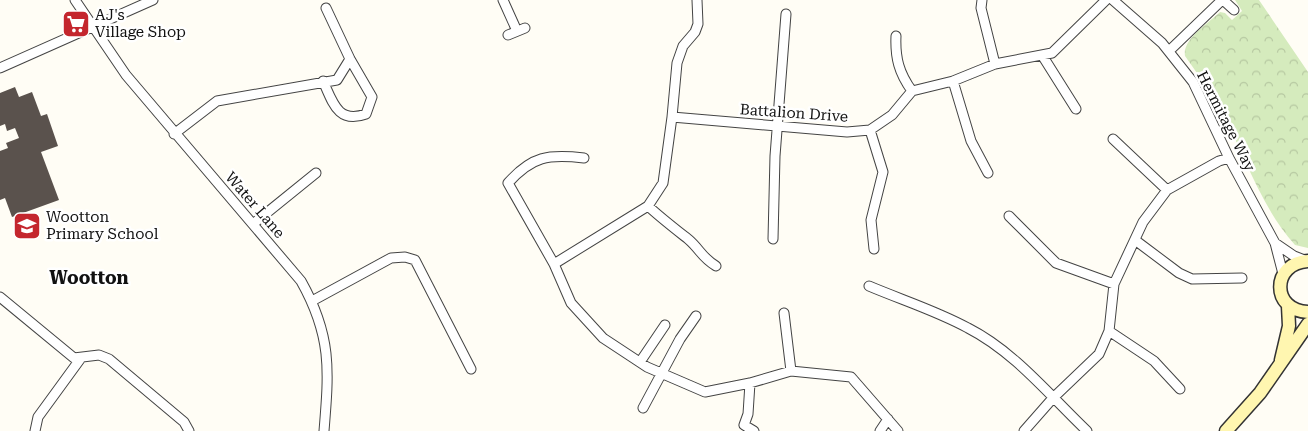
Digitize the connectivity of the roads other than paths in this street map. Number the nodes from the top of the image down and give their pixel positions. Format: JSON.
{"nodes":[{"id":1,"x":75,"y":0,"type":"edge"},
{"id":2,"x":153,"y":0,"type":"edge"},
{"id":3,"x":503,"y":0,"type":"edge"},
{"id":4,"x":697,"y":0,"type":"edge"},
{"id":5,"x":982,"y":0,"type":"edge"},
{"id":6,"x":1106,"y":0,"type":"edge"},
{"id":7,"x":1113,"y":0,"type":"edge"},
{"id":8,"x":1223,"y":0,"type":"edge"},
{"id":9,"x":326,"y":8,"type":"dead end"},
{"id":10,"x":1234,"y":10,"type":"dead end"},
{"id":11,"x":786,"y":14,"type":"dead end"},
{"id":12,"x":92,"y":25,"type":"junction"},
{"id":13,"x":508,"y":35,"type":"dead end"},
{"id":14,"x":896,"y":36,"type":"dead end"},
{"id":15,"x":1169,"y":51,"type":"junction"},
{"id":16,"x":1042,"y":55,"type":"junction"},
{"id":17,"x":350,"y":59,"type":"junction"},
{"id":18,"x":995,"y":64,"type":"junction"},
{"id":19,"x":0,"y":68,"type":"edge"},
{"id":20,"x":322,"y":81,"type":"junction"},
{"id":21,"x":953,"y":81,"type":"junction"},
{"id":22,"x":912,"y":91,"type":"junction"},
{"id":23,"x":1076,"y":109,"type":"dead end"},
{"id":24,"x":672,"y":117,"type":"junction"},
{"id":25,"x":777,"y":126,"type":"junction"},
{"id":26,"x":870,"y":130,"type":"junction"},
{"id":27,"x":174,"y":134,"type":"junction"},
{"id":28,"x":1113,"y":139,"type":"dead end"},
{"id":29,"x":584,"y":158,"type":"dead end"},
{"id":30,"x":1229,"y":158,"type":"junction"},
{"id":31,"x":316,"y":173,"type":"dead end"},
{"id":32,"x":988,"y":174,"type":"dead end"},
{"id":33,"x":1167,"y":190,"type":"junction"},
{"id":34,"x":648,"y":206,"type":"junction"},
{"id":35,"x":1009,"y":216,"type":"dead end"},
{"id":36,"x":253,"y":224,"type":"junction"},
{"id":37,"x":773,"y":239,"type":"dead end"},
{"id":38,"x":1135,"y":240,"type":"junction"},
{"id":39,"x":1275,"y":243,"type":"junction"},
{"id":40,"x":874,"y":250,"type":"dead end"},
{"id":41,"x":1308,"y":261,"type":"edge"},
{"id":42,"x":554,"y":264,"type":"junction"},
{"id":43,"x":716,"y":266,"type":"dead end"},
{"id":44,"x":1283,"y":274,"type":"junction"},
{"id":45,"x":1242,"y":278,"type":"dead end"},
{"id":46,"x":1114,"y":284,"type":"junction"},
{"id":47,"x":869,"y":286,"type":"dead end"},
{"id":48,"x":0,"y":297,"type":"edge"},
{"id":49,"x":312,"y":300,"type":"junction"},
{"id":50,"x":1288,"y":306,"type":"junction"},
{"id":51,"x":1308,"y":312,"type":"edge"},
{"id":52,"x":784,"y":313,"type":"dead end"},
{"id":53,"x":696,"y":316,"type":"dead end"},
{"id":54,"x":1308,"y":324,"type":"edge"},
{"id":55,"x":665,"y":325,"type":"dead end"},
{"id":56,"x":1108,"y":330,"type":"junction"},
{"id":57,"x":81,"y":358,"type":"junction"},
{"id":58,"x":640,"y":362,"type":"junction"},
{"id":59,"x":471,"y":369,"type":"dead end"},
{"id":60,"x":791,"y":371,"type":"junction"},
{"id":61,"x":1277,"y":371,"type":"junction"},
{"id":62,"x":663,"y":374,"type":"junction"},
{"id":63,"x":750,"y":384,"type":"junction"},
{"id":64,"x":1180,"y":390,"type":"dead end"},
{"id":65,"x":1053,"y":398,"type":"junction"},
{"id":66,"x":643,"y":408,"type":"dead end"},
{"id":67,"x":888,"y":419,"type":"junction"},
{"id":68,"x":35,"y":431,"type":"edge"},
{"id":69,"x":189,"y":431,"type":"edge"},
{"id":70,"x":324,"y":431,"type":"edge"},
{"id":71,"x":754,"y":431,"type":"edge"},
{"id":72,"x":880,"y":431,"type":"edge"},
{"id":73,"x":898,"y":431,"type":"edge"},
{"id":74,"x":1024,"y":431,"type":"edge"},
{"id":75,"x":1088,"y":431,"type":"edge"},
{"id":76,"x":1226,"y":431,"type":"edge"}],
"edges":[{"from":1,"to":12,"type":"street","name":"Water Lane"},
{"from":2,"to":12,"type":"street"},
{"from":3,"to":13,"type":"street"},
{"from":4,"to":24,"type":"street"},
{"from":5,"to":18,"type":"street"},
{"from":6,"to":16,"type":"street"},
{"from":7,"to":15,"type":"street","name":"Hermitage Way"},
{"from":8,"to":10,"type":"street"},
{"from":8,"to":15,"type":"street"},
{"from":9,"to":17,"type":"street"},
{"from":11,"to":25,"type":"street"},
{"from":12,"to":19,"type":"street"},
{"from":12,"to":27,"type":"street","name":"Water Lane"},
{"from":14,"to":22,"type":"street"},
{"from":15,"to":30,"type":"street","name":"Hermitage Way"},
{"from":16,"to":18,"type":"street"},
{"from":16,"to":23,"type":"street"},
{"from":17,"to":20,"type":"street"},
{"from":17,"to":20,"type":"street"},
{"from":18,"to":21,"type":"street"},
{"from":20,"to":27,"type":"street"},
{"from":21,"to":22,"type":"street"},
{"from":21,"to":32,"type":"street"},
{"from":22,"to":26,"type":"street"},
{"from":24,"to":25,"type":"street","name":"Battalion Drive"},
{"from":24,"to":34,"type":"street"},
{"from":25,"to":26,"type":"street","name":"Battalion Drive"},
{"from":25,"to":37,"type":"street"},
{"from":26,"to":40,"type":"street"},
{"from":27,"to":36,"type":"street","name":"Water Lane"},
{"from":28,"to":33,"type":"street"},
{"from":29,"to":42,"type":"street"},
{"from":30,"to":33,"type":"street"},
{"from":30,"to":39,"type":"street","name":"Hermitage Way"},
{"from":31,"to":36,"type":"street"},
{"from":33,"to":38,"type":"street"},
{"from":34,"to":42,"type":"street"},
{"from":34,"to":43,"type":"street"},
{"from":35,"to":46,"type":"street"},
{"from":36,"to":49,"type":"street","name":"Water Lane"},
{"from":38,"to":45,"type":"street"},
{"from":38,"to":46,"type":"street"},
{"from":39,"to":41,"type":"street"},
{"from":39,"to":44,"type":"street","name":"Hermitage Way"},
{"from":41,"to":44,"type":"main road"},
{"from":42,"to":58,"type":"street"},
{"from":44,"to":50,"type":"main road"},
{"from":46,"to":56,"type":"street"},
{"from":47,"to":65,"type":"street"},
{"from":48,"to":57,"type":"street"},
{"from":49,"to":59,"type":"street"},
{"from":49,"to":70,"type":"street","name":"Water Lane"},
{"from":50,"to":51,"type":"main road"},
{"from":50,"to":61,"type":"main road"},
{"from":52,"to":60,"type":"street"},
{"from":53,"to":62,"type":"street"},
{"from":54,"to":61,"type":"main road"},
{"from":55,"to":58,"type":"street"},
{"from":56,"to":64,"type":"street"},
{"from":56,"to":65,"type":"street"},
{"from":57,"to":68,"type":"street"},
{"from":57,"to":69,"type":"street"},
{"from":58,"to":62,"type":"street"},
{"from":60,"to":63,"type":"street"},
{"from":60,"to":67,"type":"street"},
{"from":61,"to":76,"type":"main road"},
{"from":62,"to":63,"type":"street"},
{"from":62,"to":66,"type":"street"},
{"from":63,"to":71,"type":"street"},
{"from":65,"to":74,"type":"street"},
{"from":65,"to":75,"type":"street"},
{"from":67,"to":72,"type":"street"},
{"from":67,"to":73,"type":"street"}]}
